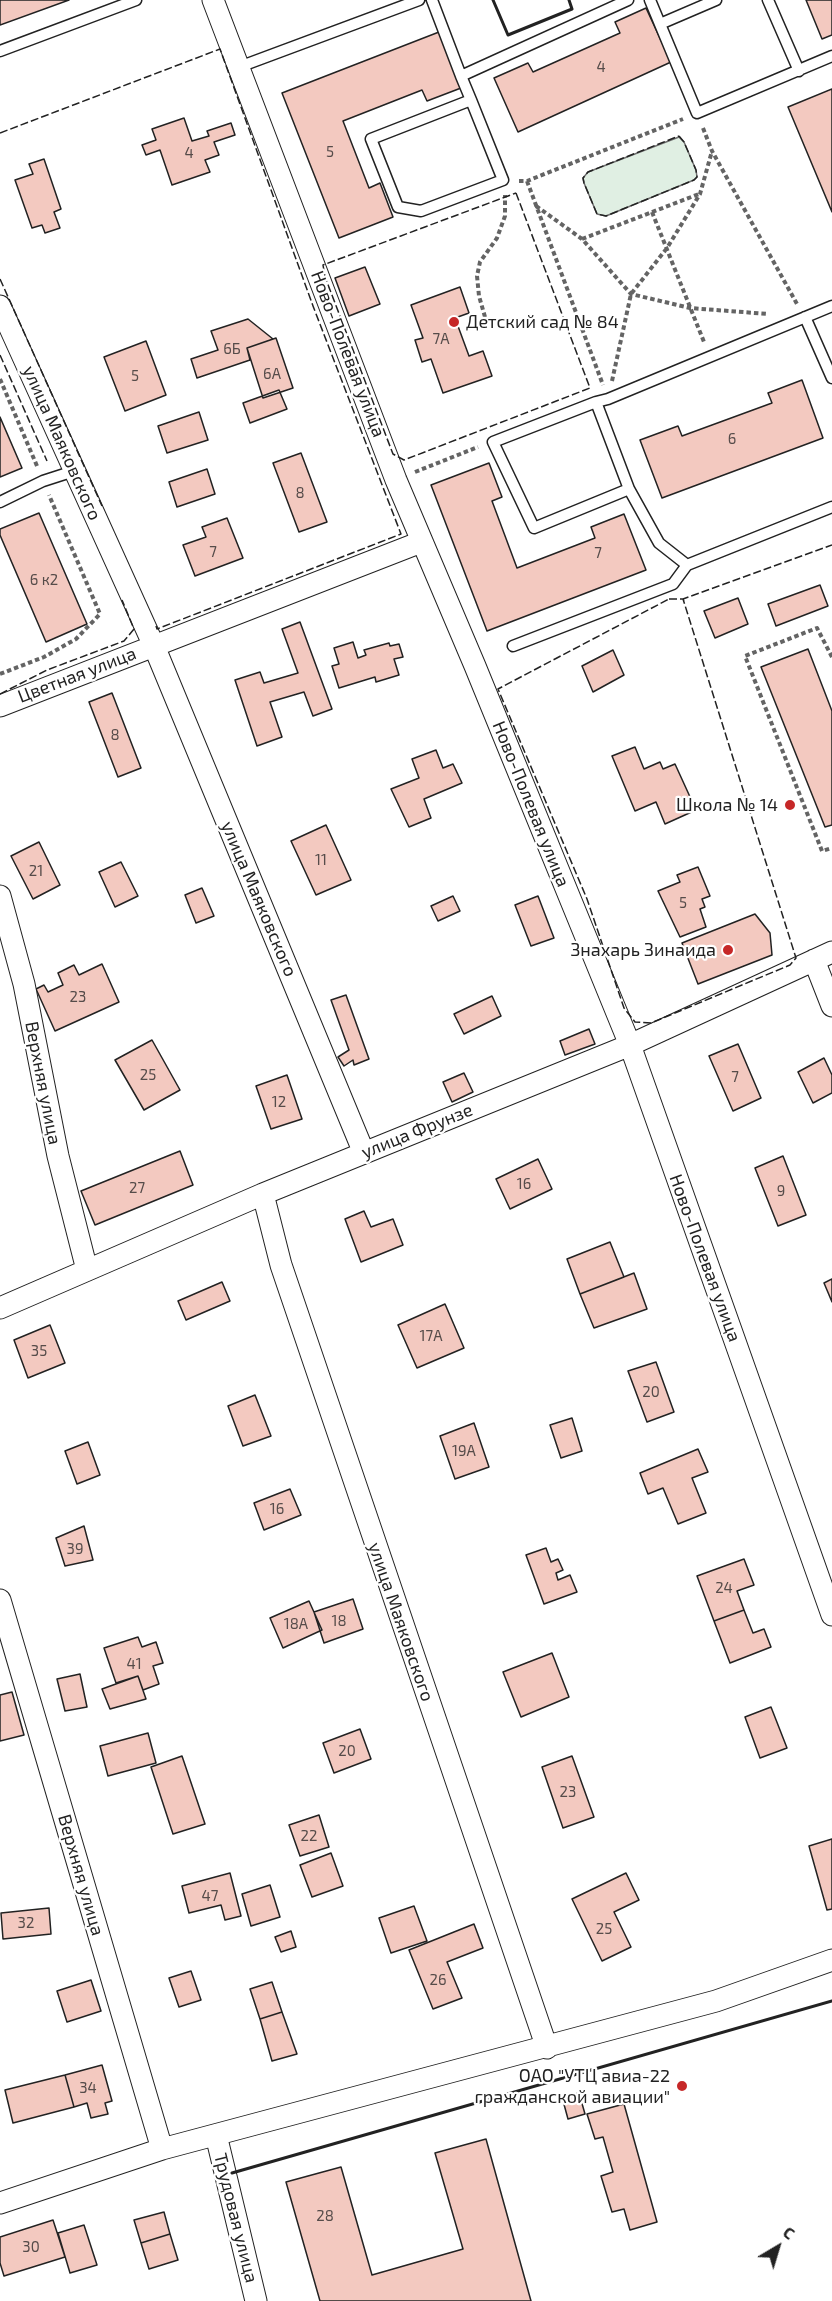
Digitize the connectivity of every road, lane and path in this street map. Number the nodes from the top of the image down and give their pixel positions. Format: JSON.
{"nodes":[{"id":1,"x":136,"y":0,"type":"edge"},
{"id":2,"x":213,"y":0,"type":"edge"},
{"id":3,"x":419,"y":0,"type":"edge"},
{"id":4,"x":432,"y":0,"type":"edge"},
{"id":5,"x":628,"y":0,"type":"edge"},
{"id":6,"x":650,"y":0,"type":"edge"},
{"id":7,"x":716,"y":0,"type":"edge"},
{"id":8,"x":768,"y":0,"type":"edge"},
{"id":9,"x":660,"y":24,"type":"junction"},
{"id":10,"x":0,"y":51,"type":"edge"},
{"id":11,"x":832,"y":57,"type":"edge"},
{"id":12,"x":239,"y":67,"type":"junction"},
{"id":13,"x":799,"y":71,"type":"junction"},
{"id":14,"x":461,"y":76,"type":"junction"},
{"id":15,"x":471,"y":100,"type":"junction"},
{"id":16,"x":697,"y":113,"type":"junction"},
{"id":17,"x":712,"y":151,"type":"junction"},
{"id":18,"x":503,"y":180,"type":"junction"},
{"id":19,"x":527,"y":181,"type":"junction"},
{"id":20,"x":700,"y":194,"type":"junction"},
{"id":21,"x":536,"y":206,"type":"junction"},
{"id":22,"x":652,"y":212,"type":"junction"},
{"id":23,"x":582,"y":238,"type":"junction"},
{"id":24,"x":667,"y":248,"type":"junction"},
{"id":25,"x":631,"y":294,"type":"junction"},
{"id":26,"x":0,"y":306,"type":"edge"},
{"id":27,"x":832,"y":306,"type":"edge"},
{"id":28,"x":690,"y":308,"type":"junction"},
{"id":29,"x":770,"y":314,"type":"dead end"},
{"id":30,"x":485,"y":317,"type":"dead end"},
{"id":31,"x":805,"y":317,"type":"junction"},
{"id":32,"x":709,"y":356,"type":"junction"},
{"id":33,"x":832,"y":378,"type":"edge"},
{"id":34,"x":608,"y":399,"type":"junction"},
{"id":35,"x":596,"y":402,"type":"junction"},
{"id":36,"x":493,"y":442,"type":"junction"},
{"id":37,"x":74,"y":471,"type":"junction"},
{"id":38,"x":396,"y":480,"type":"junction"},
{"id":39,"x":629,"y":489,"type":"junction"},
{"id":40,"x":0,"y":502,"type":"edge"},
{"id":41,"x":832,"y":507,"type":"edge"},
{"id":42,"x":421,"y":542,"type":"junction"},
{"id":43,"x":687,"y":565,"type":"junction"},
{"id":44,"x":100,"y":614,"type":"dead end"},
{"id":45,"x":154,"y":646,"type":"junction"},
{"id":46,"x":513,"y":646,"type":"dead end"},
{"id":47,"x":832,"y":657,"type":"edge"},
{"id":48,"x":0,"y":674,"type":"edge"},
{"id":49,"x":0,"y":706,"type":"edge"},
{"id":50,"x":832,"y":848,"type":"edge"},
{"id":51,"x":0,"y":896,"type":"edge"},
{"id":52,"x":823,"y":956,"type":"edge"},
{"id":53,"x":832,"y":1006,"type":"edge"},
{"id":54,"x":630,"y":1046,"type":"junction"},
{"id":55,"x":364,"y":1153,"type":"junction"},
{"id":56,"x":264,"y":1194,"type":"junction"},
{"id":57,"x":87,"y":1269,"type":"junction"},
{"id":58,"x":0,"y":1308,"type":"edge"},
{"id":59,"x":0,"y":1600,"type":"edge"},
{"id":60,"x":832,"y":1615,"type":"edge"},
{"id":61,"x":832,"y":1960,"type":"edge"},
{"id":62,"x":547,"y":2048,"type":"junction"},
{"id":63,"x":216,"y":2135,"type":"junction"},
{"id":64,"x":162,"y":2149,"type":"junction"},
{"id":65,"x":0,"y":2204,"type":"edge"},
{"id":66,"x":256,"y":2301,"type":"edge"}],
"edges":[{"from":1,"to":10,"type":"lane"},
{"from":2,"to":12,"type":"street","name":"Ново-Полевая улица"},
{"from":3,"to":12,"type":"lane"},
{"from":4,"to":14,"type":"lane"},
{"from":5,"to":14,"type":"lane"},
{"from":6,"to":9,"type":"lane"},
{"from":7,"to":9,"type":"lane"},
{"from":8,"to":13,"type":"lane"},
{"from":9,"to":16,"type":"lane"},
{"from":11,"to":13,"type":"lane"},
{"from":12,"to":38,"type":"street","name":"Ново-Полевая улица"},
{"from":13,"to":16,"type":"lane"},
{"from":14,"to":15,"type":"lane"},
{"from":15,"to":18,"type":"lane"},
{"from":15,"to":18,"type":"lane"},
{"from":16,"to":17,"type":"path"},
{"from":16,"to":19,"type":"path"},
{"from":17,"to":20,"type":"path"},
{"from":17,"to":31,"type":"path"},
{"from":18,"to":19,"type":"path"},
{"from":18,"to":30,"type":"path"},
{"from":19,"to":21,"type":"path"},
{"from":20,"to":22,"type":"path"},
{"from":20,"to":24,"type":"path"},
{"from":21,"to":23,"type":"path"},
{"from":21,"to":34,"type":"path"},
{"from":22,"to":23,"type":"path"},
{"from":22,"to":24,"type":"path"},
{"from":23,"to":25,"type":"path"},
{"from":24,"to":25,"type":"path"},
{"from":24,"to":28,"type":"path"},
{"from":25,"to":28,"type":"path"},
{"from":25,"to":34,"type":"path"},
{"from":26,"to":37,"type":"street","name":"улица Маяковского"},
{"from":27,"to":31,"type":"lane"},
{"from":28,"to":29,"type":"path"},
{"from":28,"to":32,"type":"path"},
{"from":31,"to":32,"type":"lane"},
{"from":31,"to":33,"type":"lane"},
{"from":32,"to":34,"type":"lane"},
{"from":34,"to":35,"type":"lane"},
{"from":35,"to":36,"type":"lane"},
{"from":35,"to":39,"type":"lane"},
{"from":36,"to":38,"type":"path"},
{"from":36,"to":39,"type":"lane"},
{"from":37,"to":40,"type":"lane"},
{"from":37,"to":45,"type":"street","name":"улица Маяковского"},
{"from":38,"to":42,"type":"street","name":"Ново-Полевая улица"},
{"from":39,"to":43,"type":"lane"},
{"from":41,"to":43,"type":"lane"},
{"from":42,"to":45,"type":"street"},
{"from":42,"to":54,"type":"street","name":"Ново-Полевая улица"},
{"from":43,"to":46,"type":"lane"},
{"from":44,"to":48,"type":"path"},
{"from":45,"to":49,"type":"street","name":"Цветная улица"},
{"from":45,"to":55,"type":"street","name":"улица Маяковского"},
{"from":47,"to":50,"type":"path"},
{"from":51,"to":57,"type":"street","name":"Верхняя улица"},
{"from":52,"to":53,"type":"street"},
{"from":52,"to":54,"type":"street","name":"улица Фрунзе"},
{"from":54,"to":55,"type":"street","name":"улица Фрунзе"},
{"from":54,"to":60,"type":"street","name":"Ново-Полевая улица"},
{"from":55,"to":56,"type":"street","name":"улица Фрунзе"},
{"from":56,"to":57,"type":"street","name":"улица Фрунзе"},
{"from":56,"to":62,"type":"street","name":"улица Маяковского"},
{"from":57,"to":58,"type":"street","name":"улица Фрунзе"},
{"from":59,"to":64,"type":"street","name":"Верхняя улица"},
{"from":61,"to":62,"type":"street"},
{"from":62,"to":63,"type":"street"},
{"from":63,"to":64,"type":"street"},
{"from":63,"to":66,"type":"street","name":"Трудовая улица"},
{"from":64,"to":65,"type":"street"}]}
